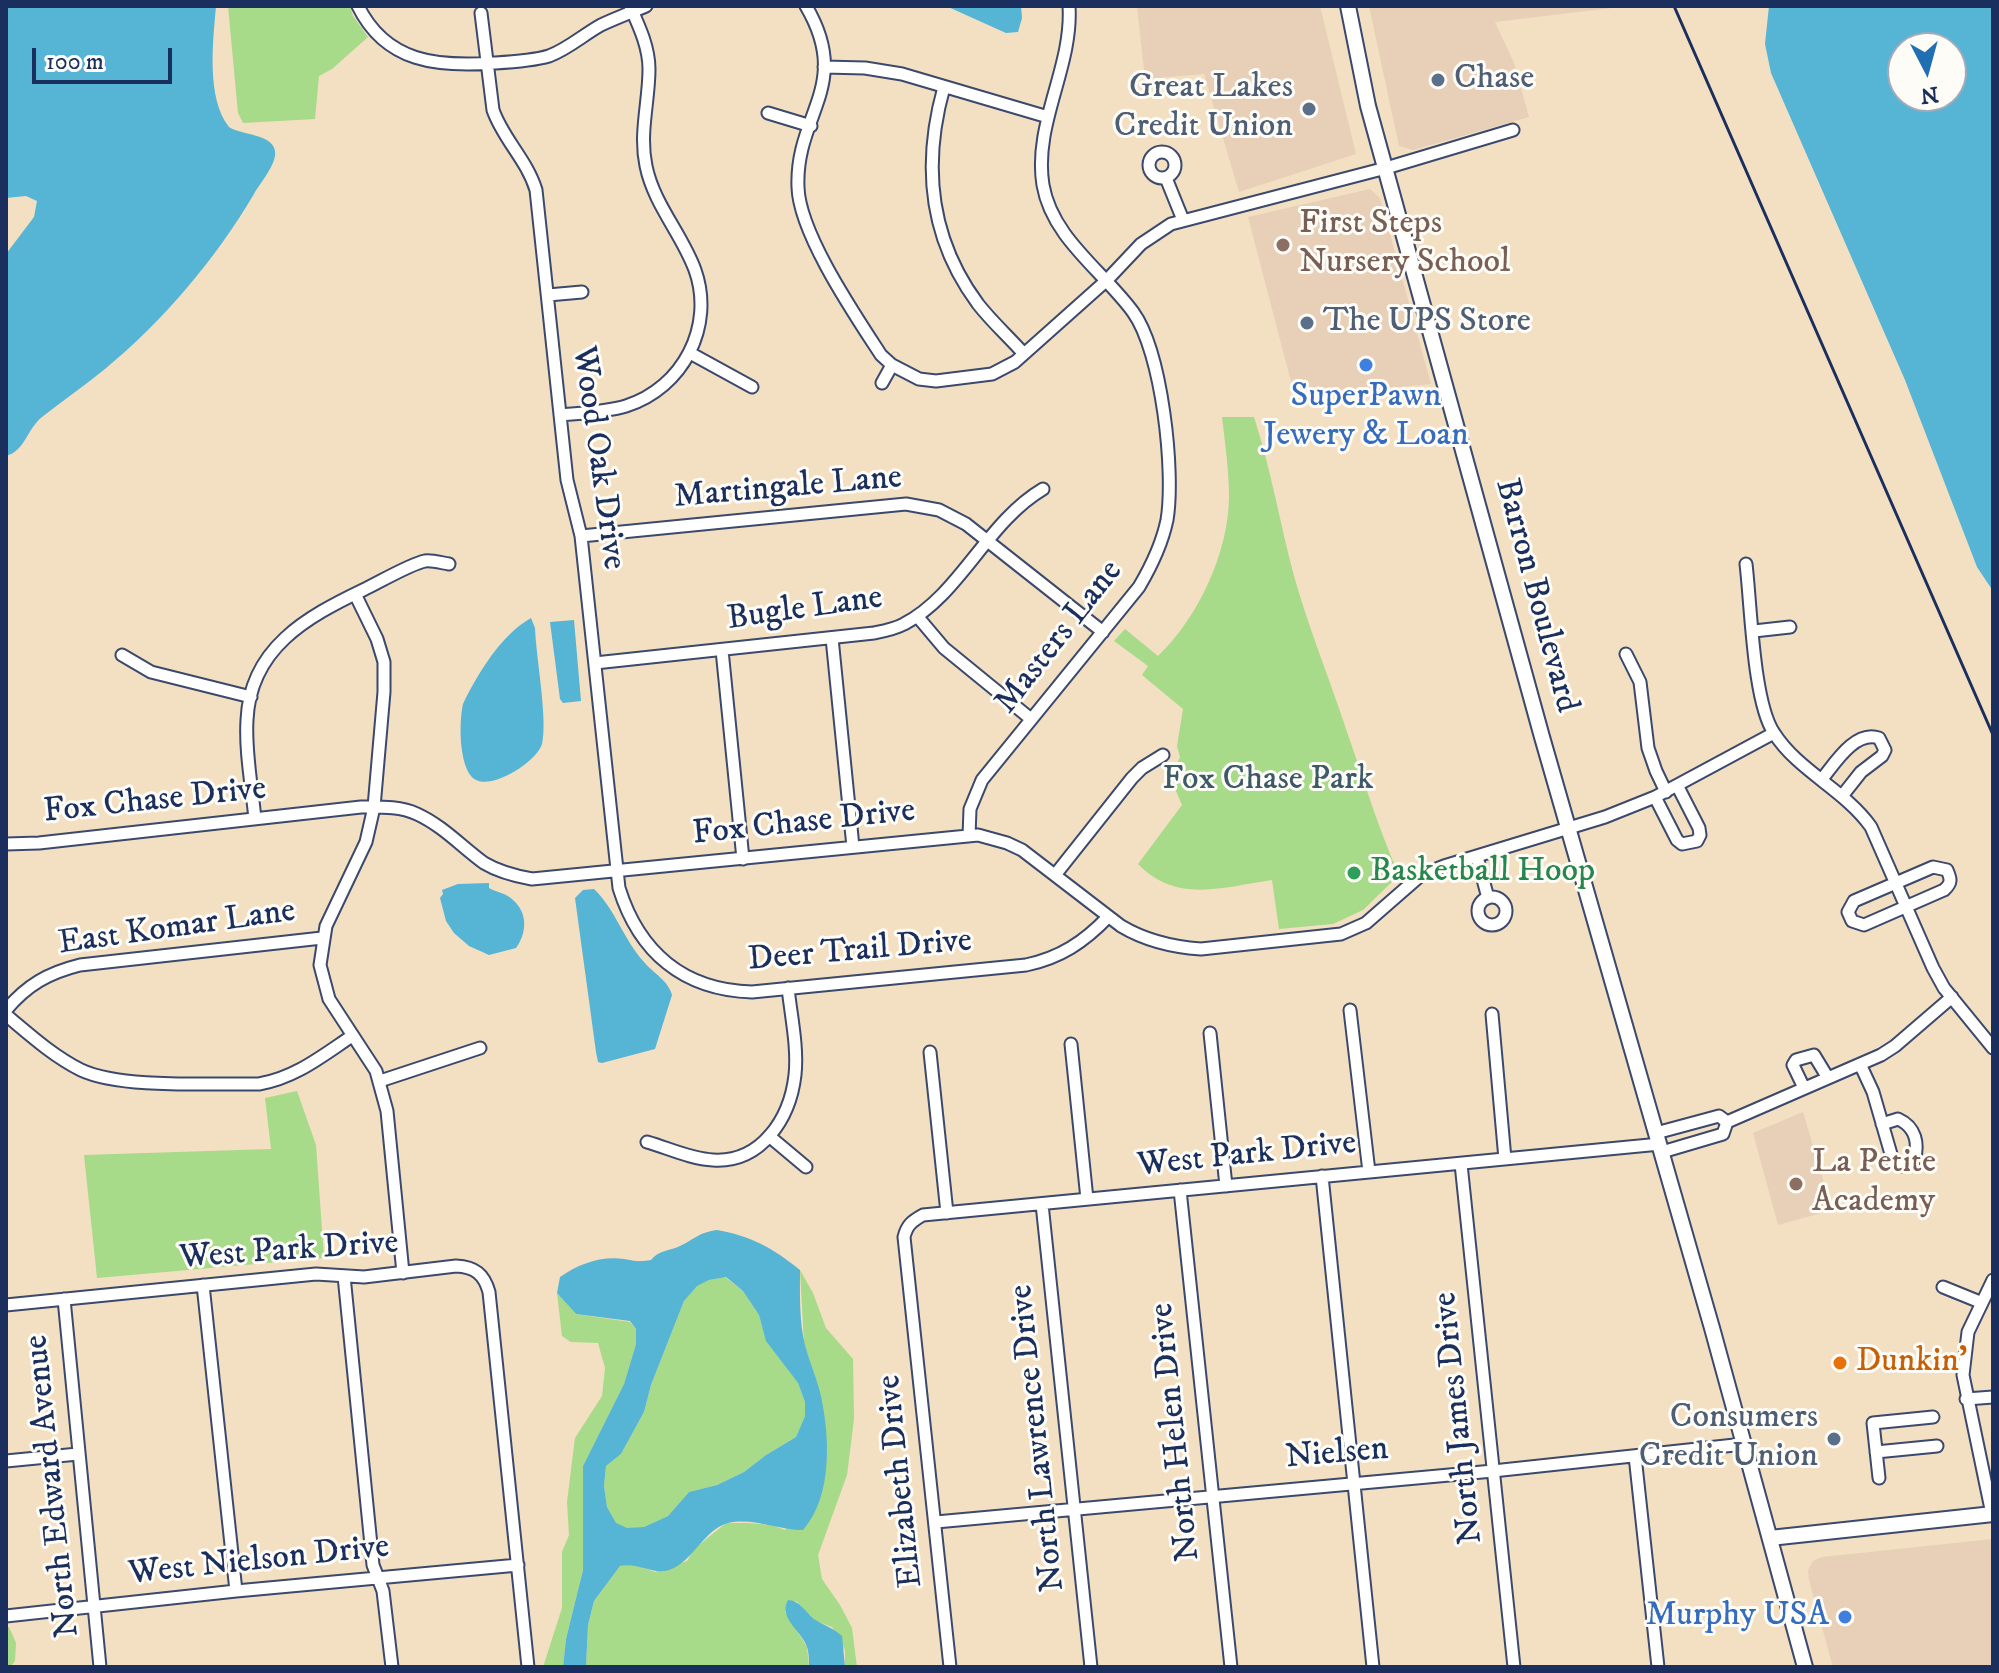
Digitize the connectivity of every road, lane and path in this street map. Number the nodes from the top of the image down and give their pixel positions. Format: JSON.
{"nodes":[{"id":1,"x":358,"y":6,"type":"edge"},
{"id":2,"x":646,"y":6,"type":"edge"},
{"id":3,"x":806,"y":6,"type":"edge"},
{"id":4,"x":1069,"y":6,"type":"edge"},
{"id":5,"x":1348,"y":6,"type":"edge"},
{"id":6,"x":631,"y":9,"type":"edge"},
{"id":7,"x":481,"y":13,"type":"dead end"},
{"id":8,"x":488,"y":64,"type":"junction"},
{"id":9,"x":824,"y":67,"type":"junction"},
{"id":10,"x":944,"y":87,"type":"junction"},
{"id":11,"x":768,"y":113,"type":"dead end"},
{"id":12,"x":1048,"y":117,"type":"junction"},
{"id":13,"x":811,"y":126,"type":"junction"},
{"id":14,"x":1513,"y":130,"type":"dead end"},
{"id":15,"x":1386,"y":168,"type":"junction"},
{"id":16,"x":1166,"y":178,"type":"dead end"},
{"id":17,"x":1183,"y":220,"type":"junction"},
{"id":18,"x":1107,"y":280,"type":"junction"},
{"id":19,"x":582,"y":292,"type":"dead end"},
{"id":20,"x":548,"y":295,"type":"junction"},
{"id":21,"x":690,"y":353,"type":"junction"},
{"id":22,"x":1024,"y":354,"type":"junction"},
{"id":23,"x":892,"y":365,"type":"junction"},
{"id":24,"x":882,"y":383,"type":"dead end"},
{"id":25,"x":752,"y":387,"type":"dead end"},
{"id":26,"x":560,"y":415,"type":"junction"},
{"id":27,"x":1043,"y":489,"type":"dead end"},
{"id":28,"x":581,"y":536,"type":"junction"},
{"id":29,"x":987,"y":540,"type":"junction"},
{"id":30,"x":449,"y":564,"type":"dead end"},
{"id":31,"x":1746,"y":564,"type":"dead end"},
{"id":32,"x":355,"y":594,"type":"junction"},
{"id":33,"x":917,"y":616,"type":"junction"},
{"id":34,"x":1790,"y":627,"type":"dead end"},
{"id":35,"x":1754,"y":631,"type":"junction"},
{"id":36,"x":1103,"y":632,"type":"junction"},
{"id":37,"x":832,"y":638,"type":"junction"},
{"id":38,"x":722,"y":650,"type":"junction"},
{"id":39,"x":1626,"y":654,"type":"dead end"},
{"id":40,"x":122,"y":655,"type":"dead end"},
{"id":41,"x":595,"y":663,"type":"junction"},
{"id":42,"x":251,"y":697,"type":"junction"},
{"id":43,"x":1031,"y":719,"type":"junction"},
{"id":44,"x":1774,"y":733,"type":"junction"},
{"id":45,"x":1163,"y":755,"type":"dead end"},
{"id":46,"x":1822,"y":779,"type":"junction"},
{"id":47,"x":1667,"y":792,"type":"junction"},
{"id":48,"x":1842,"y":796,"type":"junction"},
{"id":49,"x":374,"y":807,"type":"junction"},
{"id":50,"x":255,"y":819,"type":"junction"},
{"id":51,"x":1570,"y":828,"type":"junction"},
{"id":52,"x":969,"y":836,"type":"junction"},
{"id":53,"x":6,"y":844,"type":"edge"},
{"id":54,"x":853,"y":847,"type":"junction"},
{"id":55,"x":1477,"y":857,"type":"junction"},
{"id":56,"x":743,"y":859,"type":"junction"},
{"id":57,"x":617,"y":872,"type":"junction"},
{"id":58,"x":1055,"y":875,"type":"junction"},
{"id":59,"x":1894,"y":884,"type":"junction"},
{"id":60,"x":1488,"y":898,"type":"dead end"},
{"id":61,"x":1905,"y":907,"type":"junction"},
{"id":62,"x":1108,"y":917,"type":"junction"},
{"id":63,"x":322,"y":938,"type":"junction"},
{"id":64,"x":788,"y":988,"type":"junction"},
{"id":65,"x":1952,"y":997,"type":"junction"},
{"id":66,"x":1350,"y":1010,"type":"dead end"},
{"id":67,"x":6,"y":1013,"type":"edge"},
{"id":68,"x":1492,"y":1014,"type":"dead end"},
{"id":69,"x":1210,"y":1033,"type":"dead end"},
{"id":70,"x":352,"y":1036,"type":"junction"},
{"id":71,"x":1071,"y":1044,"type":"dead end"},
{"id":72,"x":480,"y":1048,"type":"dead end"},
{"id":73,"x":1993,"y":1048,"type":"edge"},
{"id":74,"x":930,"y":1052,"type":"dead end"},
{"id":75,"x":1860,"y":1064,"type":"junction"},
{"id":76,"x":1828,"y":1078,"type":"junction"},
{"id":77,"x":380,"y":1081,"type":"junction"},
{"id":78,"x":1804,"y":1088,"type":"junction"},
{"id":79,"x":1727,"y":1122,"type":"junction"},
{"id":80,"x":1882,"y":1124,"type":"dead end"},
{"id":81,"x":769,"y":1136,"type":"junction"},
{"id":82,"x":647,"y":1142,"type":"dead end"},
{"id":83,"x":1659,"y":1143,"type":"junction"},
{"id":84,"x":1505,"y":1159,"type":"junction"},
{"id":85,"x":1461,"y":1164,"type":"junction"},
{"id":86,"x":806,"y":1167,"type":"dead end"},
{"id":87,"x":1369,"y":1172,"type":"junction"},
{"id":88,"x":1322,"y":1176,"type":"junction"},
{"id":89,"x":1226,"y":1186,"type":"junction"},
{"id":90,"x":1180,"y":1190,"type":"junction"},
{"id":91,"x":1087,"y":1199,"type":"junction"},
{"id":92,"x":1042,"y":1204,"type":"junction"},
{"id":93,"x":947,"y":1213,"type":"junction"},
{"id":94,"x":403,"y":1273,"type":"junction"},
{"id":95,"x":344,"y":1276,"type":"junction"},
{"id":96,"x":1992,"y":1283,"type":"edge"},
{"id":97,"x":203,"y":1285,"type":"junction"},
{"id":98,"x":1943,"y":1287,"type":"dead end"},
{"id":99,"x":909,"y":1289,"type":"joint"},
{"id":100,"x":64,"y":1299,"type":"junction"},
{"id":101,"x":1980,"y":1302,"type":"junction"},
{"id":102,"x":6,"y":1305,"type":"edge"},
{"id":103,"x":1993,"y":1397,"type":"edge"},
{"id":104,"x":1966,"y":1399,"type":"junction"},
{"id":105,"x":1933,"y":1417,"type":"dead end"},
{"id":106,"x":1744,"y":1444,"type":"junction"},
{"id":107,"x":1937,"y":1446,"type":"dead end"},
{"id":108,"x":1876,"y":1452,"type":"junction"},
{"id":109,"x":78,"y":1454,"type":"junction"},
{"id":110,"x":1635,"y":1456,"type":"junction"},
{"id":111,"x":6,"y":1461,"type":"edge"},
{"id":112,"x":1493,"y":1471,"type":"junction"},
{"id":113,"x":1879,"y":1478,"type":"dead end"},
{"id":114,"x":1354,"y":1481,"type":"junction"},
{"id":115,"x":1212,"y":1495,"type":"junction"},
{"id":116,"x":1074,"y":1508,"type":"junction"},
{"id":117,"x":1993,"y":1514,"type":"edge"},
{"id":118,"x":936,"y":1522,"type":"junction"},
{"id":119,"x":1770,"y":1538,"type":"junction"},
{"id":120,"x":518,"y":1565,"type":"junction"},
{"id":121,"x":379,"y":1577,"type":"junction"},
{"id":122,"x":236,"y":1591,"type":"junction"},
{"id":123,"x":94,"y":1607,"type":"junction"},
{"id":124,"x":6,"y":1616,"type":"edge"},
{"id":125,"x":100,"y":1667,"type":"edge"},
{"id":126,"x":392,"y":1667,"type":"edge"},
{"id":127,"x":528,"y":1667,"type":"edge"},
{"id":128,"x":950,"y":1667,"type":"edge"},
{"id":129,"x":1091,"y":1667,"type":"edge"},
{"id":130,"x":1231,"y":1667,"type":"edge"},
{"id":131,"x":1373,"y":1667,"type":"edge"},
{"id":132,"x":1514,"y":1667,"type":"edge"},
{"id":133,"x":1658,"y":1667,"type":"edge"},
{"id":134,"x":1805,"y":1667,"type":"edge"}],
"edges":[{"from":1,"to":8,"type":"street"},
{"from":2,"to":6,"type":"street"},
{"from":3,"to":9,"type":"street"},
{"from":4,"to":12,"type":"street","name":"Masters Lane"},
{"from":5,"to":15,"type":"main road","name":"Barron Boulevard"},
{"from":6,"to":8,"type":"street"},
{"from":6,"to":21,"type":"street"},
{"from":7,"to":8,"type":"street","name":"Wood Oak Drive"},
{"from":8,"to":20,"type":"street","name":"Wood Oak Drive"},
{"from":9,"to":10,"type":"street"},
{"from":9,"to":13,"type":"street"},
{"from":10,"to":12,"type":"street"},
{"from":10,"to":22,"type":"street"},
{"from":11,"to":13,"type":"street"},
{"from":12,"to":18,"type":"street","name":"Masters Lane"},
{"from":13,"to":23,"type":"street"},
{"from":14,"to":15,"type":"street"},
{"from":15,"to":17,"type":"street"},
{"from":15,"to":51,"type":"main road","name":"Barron Boulevard"},
{"from":16,"to":17,"type":"street"},
{"from":17,"to":18,"type":"street"},
{"from":18,"to":22,"type":"street"},
{"from":18,"to":36,"type":"street","name":"Masters Lane"},
{"from":19,"to":20,"type":"street"},
{"from":20,"to":26,"type":"street","name":"Wood Oak Drive"},
{"from":21,"to":25,"type":"street"},
{"from":21,"to":26,"type":"street"},
{"from":22,"to":23,"type":"street"},
{"from":23,"to":24,"type":"street"},
{"from":26,"to":28,"type":"street","name":"Wood Oak Drive"},
{"from":27,"to":29,"type":"street","name":"Bugle Lane"},
{"from":28,"to":29,"type":"street","name":"Martingale Lane"},
{"from":28,"to":41,"type":"street","name":"Wood Oak Drive"},
{"from":29,"to":33,"type":"street","name":"Bugle Lane"},
{"from":29,"to":36,"type":"street","name":"Martingale Lane"},
{"from":30,"to":32,"type":"street"},
{"from":31,"to":35,"type":"street"},
{"from":32,"to":42,"type":"street"},
{"from":32,"to":49,"type":"street"},
{"from":33,"to":37,"type":"street","name":"Bugle Lane"},
{"from":33,"to":43,"type":"street"},
{"from":34,"to":35,"type":"street"},
{"from":35,"to":44,"type":"street"},
{"from":36,"to":43,"type":"street","name":"Masters Lane"},
{"from":37,"to":38,"type":"street","name":"Bugle Lane"},
{"from":37,"to":54,"type":"street"},
{"from":38,"to":41,"type":"street","name":"Bugle Lane"},
{"from":38,"to":56,"type":"street"},
{"from":39,"to":47,"type":"street"},
{"from":40,"to":42,"type":"street"},
{"from":41,"to":57,"type":"street","name":"Wood Oak Drive"},
{"from":42,"to":50,"type":"street"},
{"from":43,"to":52,"type":"street","name":"Masters Lane"},
{"from":44,"to":46,"type":"street"},
{"from":44,"to":47,"type":"street","name":"Fox Chase Drive"},
{"from":45,"to":58,"type":"street"},
{"from":46,"to":48,"type":"street"},
{"from":46,"to":48,"type":"street"},
{"from":47,"to":51,"type":"street","name":"Fox Chase Drive"},
{"from":48,"to":59,"type":"street"},
{"from":49,"to":50,"type":"street","name":"Fox Chase Drive"},
{"from":49,"to":57,"type":"street","name":"Fox Chase Drive"},
{"from":49,"to":63,"type":"street"},
{"from":50,"to":53,"type":"street","name":"Fox Chase Drive"},
{"from":51,"to":55,"type":"street","name":"Fox Chase Drive"},
{"from":51,"to":83,"type":"main road","name":"Barron Boulevard"},
{"from":52,"to":54,"type":"street","name":"Fox Chase Drive"},
{"from":52,"to":58,"type":"street","name":"Fox Chase Drive"},
{"from":54,"to":56,"type":"street","name":"Fox Chase Drive"},
{"from":55,"to":60,"type":"street"},
{"from":55,"to":62,"type":"street","name":"Fox Chase Drive"},
{"from":56,"to":57,"type":"street","name":"Fox Chase Drive"},
{"from":57,"to":64,"type":"street","name":"Deer Trail Drive"},
{"from":58,"to":62,"type":"street","name":"Fox Chase Drive"},
{"from":59,"to":61,"type":"street"},
{"from":59,"to":61,"type":"street"},
{"from":59,"to":61,"type":"street"},
{"from":61,"to":65,"type":"street"},
{"from":62,"to":64,"type":"street","name":"Deer Trail Drive"},
{"from":63,"to":67,"type":"street","name":"East Komar Lane"},
{"from":63,"to":70,"type":"street"},
{"from":64,"to":81,"type":"street"},
{"from":65,"to":73,"type":"street"},
{"from":65,"to":75,"type":"street"},
{"from":66,"to":87,"type":"street"},
{"from":67,"to":70,"type":"street"},
{"from":68,"to":84,"type":"street"},
{"from":69,"to":89,"type":"street"},
{"from":70,"to":77,"type":"street"},
{"from":71,"to":91,"type":"street"},
{"from":72,"to":77,"type":"street"},
{"from":74,"to":93,"type":"street"},
{"from":75,"to":76,"type":"street"},
{"from":75,"to":80,"type":"street"},
{"from":76,"to":78,"type":"street"},
{"from":76,"to":78,"type":"street"},
{"from":77,"to":94,"type":"street"},
{"from":78,"to":79,"type":"street"},
{"from":79,"to":83,"type":"street"},
{"from":79,"to":83,"type":"street"},
{"from":81,"to":82,"type":"street"},
{"from":81,"to":86,"type":"street"},
{"from":83,"to":84,"type":"street","name":"West Park Drive"},
{"from":83,"to":106,"type":"main road","name":"Barron Boulevard"},
{"from":84,"to":85,"type":"street","name":"West Park Drive"},
{"from":85,"to":87,"type":"street","name":"West Park Drive"},
{"from":85,"to":112,"type":"street","name":"North James Drive"},
{"from":87,"to":88,"type":"street","name":"West Park Drive"},
{"from":88,"to":89,"type":"street","name":"West Park Drive"},
{"from":88,"to":114,"type":"street"},
{"from":89,"to":90,"type":"street","name":"West Park Drive"},
{"from":90,"to":91,"type":"street","name":"West Park Drive"},
{"from":90,"to":115,"type":"street","name":"North Helen Drive"},
{"from":91,"to":92,"type":"street","name":"West Park Drive"},
{"from":92,"to":93,"type":"street","name":"West Park Drive"},
{"from":92,"to":116,"type":"street","name":"North Lawrence Drive"},
{"from":93,"to":99,"type":"street","name":"West Park Drive"},
{"from":94,"to":95,"type":"street","name":"West Park Drive"},
{"from":94,"to":120,"type":"street","name":"West Park Drive"},
{"from":95,"to":97,"type":"street","name":"West Park Drive"},
{"from":95,"to":121,"type":"street"},
{"from":96,"to":101,"type":"street"},
{"from":97,"to":100,"type":"street","name":"West Park Drive"},
{"from":97,"to":122,"type":"street"},
{"from":98,"to":101,"type":"street"},
{"from":99,"to":118,"type":"street","name":"Elizabeth Drive"},
{"from":100,"to":102,"type":"street","name":"West Park Drive"},
{"from":100,"to":109,"type":"street","name":"North Edward Avenue"},
{"from":101,"to":104,"type":"street"},
{"from":103,"to":104,"type":"street"},
{"from":104,"to":117,"type":"street"},
{"from":105,"to":108,"type":"street"},
{"from":106,"to":110,"type":"street","name":"Nielsen"},
{"from":106,"to":119,"type":"main road","name":"Barron Boulevard"},
{"from":107,"to":108,"type":"street"},
{"from":108,"to":113,"type":"street"},
{"from":109,"to":111,"type":"street"},
{"from":109,"to":123,"type":"street","name":"North Edward Avenue"},
{"from":110,"to":112,"type":"street","name":"Nielsen"},
{"from":110,"to":133,"type":"street"},
{"from":112,"to":114,"type":"street","name":"Nielsen"},
{"from":112,"to":132,"type":"street","name":"North James Drive"},
{"from":114,"to":115,"type":"street","name":"Nielsen"},
{"from":114,"to":131,"type":"street"},
{"from":115,"to":116,"type":"street","name":"Nielsen"},
{"from":115,"to":130,"type":"street","name":"North Helen Drive"},
{"from":116,"to":118,"type":"street","name":"Nielsen"},
{"from":116,"to":129,"type":"street","name":"North Lawrence Drive"},
{"from":117,"to":119,"type":"main road"},
{"from":118,"to":128,"type":"street","name":"Elizabeth Drive"},
{"from":119,"to":134,"type":"main road","name":"Barron Boulevard"},
{"from":120,"to":121,"type":"street","name":"West Nielson Drive"},
{"from":120,"to":127,"type":"street"},
{"from":121,"to":122,"type":"street","name":"West Nielson Drive"},
{"from":121,"to":126,"type":"street"},
{"from":122,"to":123,"type":"street","name":"West Nielson Drive"},
{"from":123,"to":124,"type":"street","name":"West Nielson Drive"},
{"from":123,"to":125,"type":"street","name":"North Edward Avenue"}]}
